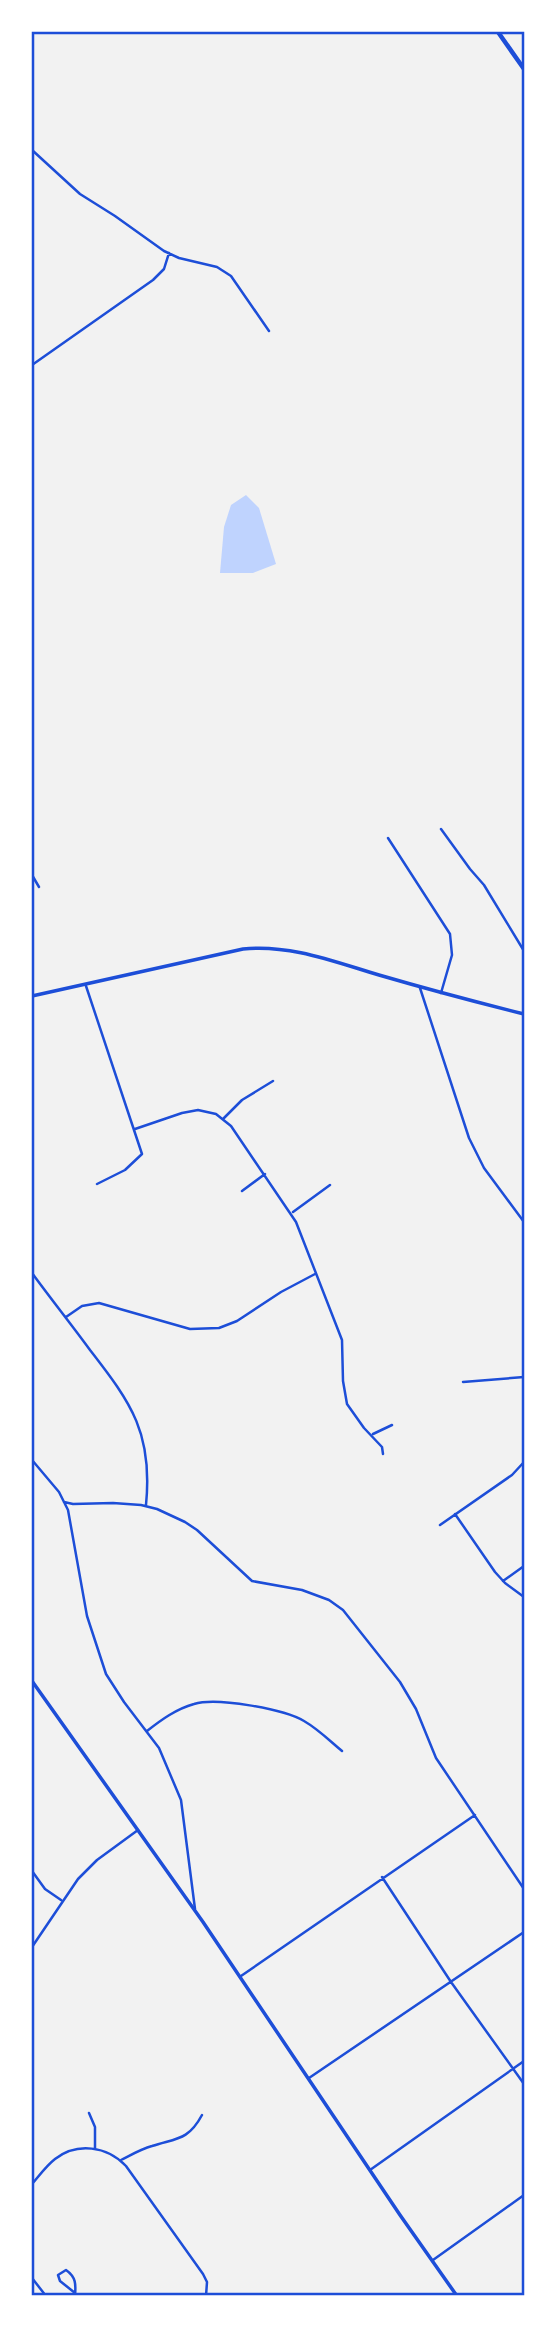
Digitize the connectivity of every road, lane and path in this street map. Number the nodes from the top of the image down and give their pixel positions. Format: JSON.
{"nodes":[{"id":1,"x":498,"y":32,"type":"edge"},
{"id":2,"x":524,"y":69,"type":"edge"},
{"id":3,"x":32,"y":150,"type":"edge"},
{"id":4,"x":169,"y":253,"type":"junction"},
{"id":5,"x":269,"y":331,"type":"dead end"},
{"id":6,"x":32,"y":365,"type":"edge"},
{"id":7,"x":442,"y":829,"type":"dead end"},
{"id":8,"x":388,"y":838,"type":"dead end"},
{"id":9,"x":32,"y":875,"type":"edge"},
{"id":10,"x":38,"y":887,"type":"dead end"},
{"id":11,"x":524,"y":951,"type":"edge"},
{"id":12,"x":86,"y":986,"type":"junction"},
{"id":13,"x":419,"y":987,"type":"junction"},
{"id":14,"x":441,"y":993,"type":"junction"},
{"id":15,"x":32,"y":996,"type":"edge"},
{"id":16,"x":524,"y":1014,"type":"edge"},
{"id":17,"x":273,"y":1081,"type":"dead end"},
{"id":18,"x":224,"y":1118,"type":"junction"},
{"id":19,"x":135,"y":1129,"type":"junction"},
{"id":20,"x":265,"y":1174,"type":"junction"},
{"id":21,"x":97,"y":1184,"type":"dead end"},
{"id":22,"x":330,"y":1185,"type":"dead end"},
{"id":23,"x":242,"y":1191,"type":"dead end"},
{"id":24,"x":292,"y":1213,"type":"junction"},
{"id":25,"x":524,"y":1222,"type":"edge"},
{"id":26,"x":32,"y":1273,"type":"edge"},
{"id":27,"x":315,"y":1274,"type":"junction"},
{"id":28,"x":66,"y":1317,"type":"junction"},
{"id":29,"x":524,"y":1377,"type":"edge"},
{"id":30,"x":463,"y":1382,"type":"dead end"},
{"id":31,"x":392,"y":1425,"type":"dead end"},
{"id":32,"x":372,"y":1435,"type":"junction"},
{"id":33,"x":383,"y":1454,"type":"dead end"},
{"id":34,"x":32,"y":1460,"type":"edge"},
{"id":35,"x":524,"y":1462,"type":"edge"},
{"id":36,"x":64,"y":1502,"type":"junction"},
{"id":37,"x":146,"y":1505,"type":"junction"},
{"id":38,"x":455,"y":1514,"type":"junction"},
{"id":39,"x":440,"y":1525,"type":"dead end"},
{"id":40,"x":524,"y":1566,"type":"edge"},
{"id":41,"x":503,"y":1581,"type":"junction"},
{"id":42,"x":524,"y":1597,"type":"edge"},
{"id":43,"x":32,"y":1681,"type":"edge"},
{"id":44,"x":147,"y":1731,"type":"junction"},
{"id":45,"x":342,"y":1751,"type":"dead end"},
{"id":46,"x":475,"y":1815,"type":"junction"},
{"id":47,"x":138,"y":1830,"type":"junction"},
{"id":48,"x":32,"y":1871,"type":"edge"},
{"id":49,"x":382,"y":1877,"type":"junction"},
{"id":50,"x":524,"y":1889,"type":"edge"},
{"id":51,"x":61,"y":1900,"type":"junction"},
{"id":52,"x":196,"y":1912,"type":"junction"},
{"id":53,"x":524,"y":1932,"type":"edge"},
{"id":54,"x":32,"y":1947,"type":"edge"},
{"id":55,"x":240,"y":1976,"type":"junction"},
{"id":56,"x":451,"y":1982,"type":"junction"},
{"id":57,"x":524,"y":2061,"type":"edge"},
{"id":58,"x":514,"y":2068,"type":"junction"},
{"id":59,"x":309,"y":2078,"type":"junction"},
{"id":60,"x":524,"y":2084,"type":"edge"},
{"id":61,"x":89,"y":2113,"type":"dead end"},
{"id":62,"x":202,"y":2115,"type":"dead end"},
{"id":63,"x":95,"y":2149,"type":"junction"},
{"id":64,"x":121,"y":2161,"type":"junction"},
{"id":65,"x":370,"y":2170,"type":"junction"},
{"id":66,"x":32,"y":2184,"type":"edge"},
{"id":67,"x":524,"y":2195,"type":"edge"},
{"id":68,"x":432,"y":2260,"type":"junction"},
{"id":69,"x":32,"y":2278,"type":"edge"},
{"id":70,"x":75,"y":2294,"type":"edge"},
{"id":71,"x":46,"y":2295,"type":"edge"},
{"id":72,"x":206,"y":2295,"type":"edge"},
{"id":73,"x":457,"y":2295,"type":"edge"}],
"edges":[{"from":1,"to":2,"type":"main road"},
{"from":3,"to":4,"type":"street"},
{"from":4,"to":5,"type":"street"},
{"from":4,"to":6,"type":"street"},
{"from":7,"to":11,"type":"street"},
{"from":8,"to":14,"type":"street"},
{"from":9,"to":10,"type":"street"},
{"from":12,"to":13,"type":"street"},
{"from":12,"to":15,"type":"street"},
{"from":12,"to":19,"type":"street"},
{"from":13,"to":14,"type":"street"},
{"from":13,"to":25,"type":"street"},
{"from":14,"to":16,"type":"street"},
{"from":17,"to":18,"type":"street"},
{"from":18,"to":19,"type":"street"},
{"from":18,"to":20,"type":"street"},
{"from":19,"to":21,"type":"street"},
{"from":20,"to":23,"type":"street"},
{"from":20,"to":24,"type":"street"},
{"from":22,"to":24,"type":"street"},
{"from":24,"to":27,"type":"street"},
{"from":26,"to":28,"type":"street"},
{"from":27,"to":28,"type":"street"},
{"from":27,"to":32,"type":"street"},
{"from":28,"to":37,"type":"street"},
{"from":29,"to":30,"type":"street"},
{"from":31,"to":32,"type":"street"},
{"from":32,"to":33,"type":"street"},
{"from":34,"to":36,"type":"street"},
{"from":35,"to":38,"type":"street"},
{"from":36,"to":37,"type":"street"},
{"from":36,"to":44,"type":"street"},
{"from":37,"to":46,"type":"street"},
{"from":38,"to":39,"type":"street"},
{"from":38,"to":41,"type":"street"},
{"from":40,"to":41,"type":"street"},
{"from":41,"to":42,"type":"street"},
{"from":43,"to":47,"type":"street"},
{"from":44,"to":45,"type":"street"},
{"from":44,"to":52,"type":"street"},
{"from":46,"to":49,"type":"street"},
{"from":46,"to":50,"type":"street"},
{"from":47,"to":51,"type":"street"},
{"from":47,"to":52,"type":"street"},
{"from":48,"to":51,"type":"street"},
{"from":49,"to":55,"type":"street"},
{"from":49,"to":56,"type":"street"},
{"from":51,"to":54,"type":"street"},
{"from":52,"to":55,"type":"street"},
{"from":53,"to":56,"type":"street"},
{"from":55,"to":59,"type":"street"},
{"from":56,"to":58,"type":"street"},
{"from":56,"to":59,"type":"street"},
{"from":57,"to":58,"type":"street"},
{"from":58,"to":60,"type":"street"},
{"from":58,"to":65,"type":"street"},
{"from":59,"to":65,"type":"street"},
{"from":61,"to":63,"type":"street"},
{"from":62,"to":64,"type":"street"},
{"from":63,"to":64,"type":"street"},
{"from":63,"to":66,"type":"street"},
{"from":64,"to":72,"type":"street"},
{"from":65,"to":68,"type":"street"},
{"from":67,"to":68,"type":"street"},
{"from":68,"to":73,"type":"street"},
{"from":69,"to":71,"type":"street"},
{"from":70,"to":70,"type":"street"}]}
